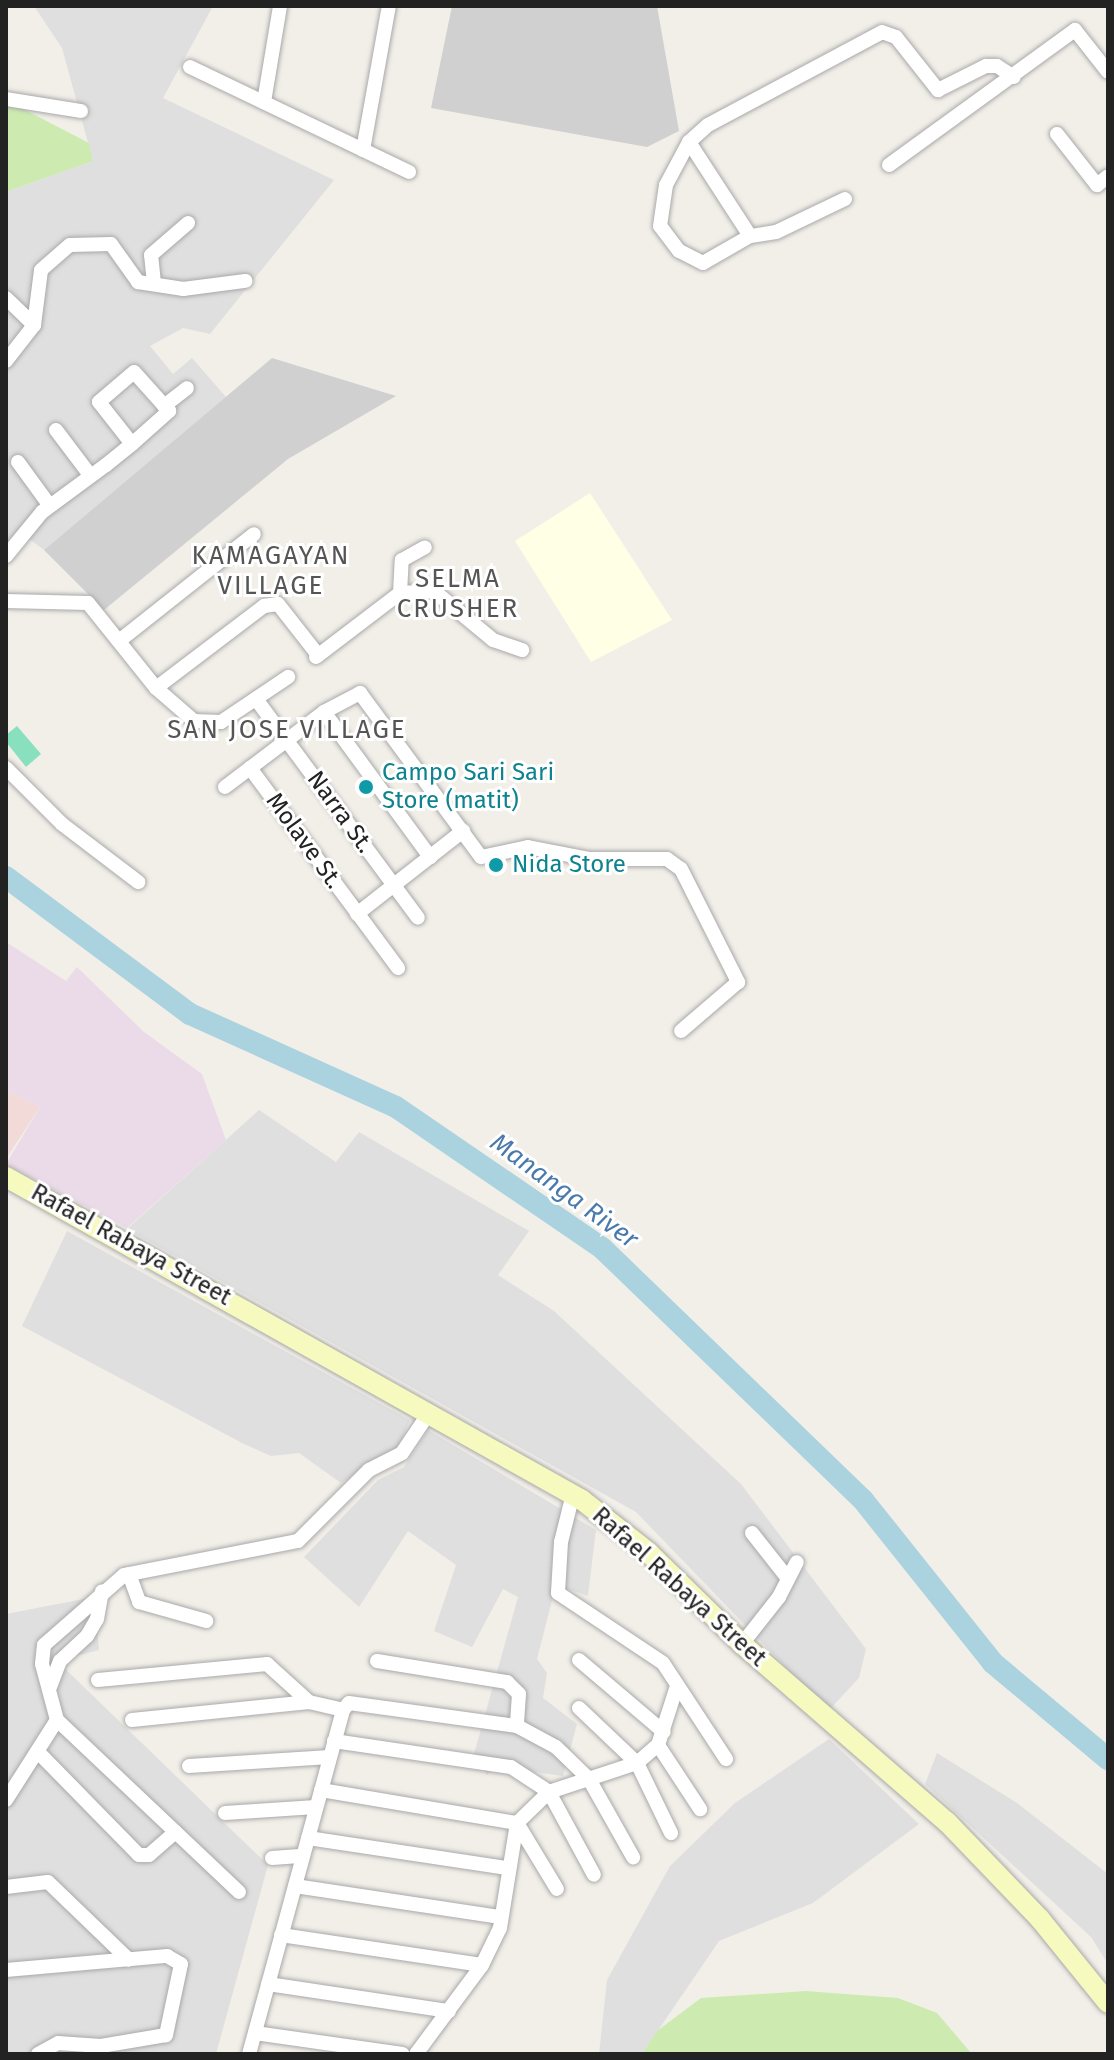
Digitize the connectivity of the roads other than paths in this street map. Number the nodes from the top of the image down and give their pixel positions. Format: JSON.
{"nodes":[{"id":1,"x":280,"y":6,"type":"edge"},
{"id":2,"x":389,"y":6,"type":"edge"},
{"id":3,"x":190,"y":67,"type":"dead end"},
{"id":4,"x":1108,"y":72,"type":"edge"},
{"id":5,"x":1014,"y":77,"type":"junction"},
{"id":6,"x":6,"y":99,"type":"edge"},
{"id":7,"x":264,"y":102,"type":"junction"},
{"id":8,"x":81,"y":111,"type":"dead end"},
{"id":9,"x":1057,"y":134,"type":"dead end"},
{"id":10,"x":689,"y":142,"type":"junction"},
{"id":11,"x":363,"y":150,"type":"junction"},
{"id":12,"x":889,"y":165,"type":"dead end"},
{"id":13,"x":409,"y":172,"type":"dead end"},
{"id":14,"x":1108,"y":176,"type":"edge"},
{"id":15,"x":845,"y":199,"type":"dead end"},
{"id":16,"x":188,"y":223,"type":"dead end"},
{"id":17,"x":750,"y":236,"type":"junction"},
{"id":18,"x":245,"y":281,"type":"dead end"},
{"id":19,"x":154,"y":283,"type":"junction"},
{"id":20,"x":6,"y":298,"type":"edge"},
{"id":21,"x":34,"y":325,"type":"junction"},
{"id":22,"x":6,"y":361,"type":"edge"},
{"id":23,"x":187,"y":388,"type":"dead end"},
{"id":24,"x":164,"y":406,"type":"junction"},
{"id":25,"x":56,"y":430,"type":"dead end"},
{"id":26,"x":132,"y":444,"type":"junction"},
{"id":27,"x":18,"y":462,"type":"dead end"},
{"id":28,"x":90,"y":475,"type":"junction"},
{"id":29,"x":50,"y":506,"type":"junction"},
{"id":30,"x":254,"y":534,"type":"dead end"},
{"id":31,"x":425,"y":547,"type":"dead end"},
{"id":32,"x":6,"y":556,"type":"edge"},
{"id":33,"x":400,"y":593,"type":"junction"},
{"id":34,"x":6,"y":601,"type":"edge"},
{"id":35,"x":119,"y":641,"type":"junction"},
{"id":36,"x":522,"y":650,"type":"dead end"},
{"id":37,"x":288,"y":677,"type":"dead end"},
{"id":38,"x":156,"y":688,"type":"junction"},
{"id":39,"x":256,"y":699,"type":"junction"},
{"id":40,"x":324,"y":712,"type":"junction"},
{"id":41,"x":287,"y":740,"type":"junction"},
{"id":42,"x":6,"y":768,"type":"edge"},
{"id":43,"x":250,"y":768,"type":"junction"},
{"id":44,"x":225,"y":787,"type":"dead end"},
{"id":45,"x":463,"y":831,"type":"junction"},
{"id":46,"x":430,"y":857,"type":"junction"},
{"id":47,"x":138,"y":882,"type":"dead end"},
{"id":48,"x":394,"y":887,"type":"junction"},
{"id":49,"x":357,"y":914,"type":"junction"},
{"id":50,"x":418,"y":918,"type":"dead end"},
{"id":51,"x":398,"y":968,"type":"dead end"},
{"id":52,"x":681,"y":1031,"type":"dead end"},
{"id":53,"x":6,"y":1177,"type":"edge"},
{"id":54,"x":429,"y":1413,"type":"junction"},
{"id":55,"x":573,"y":1494,"type":"junction"},
{"id":56,"x":752,"y":1533,"type":"dead end"},
{"id":57,"x":797,"y":1562,"type":"dead end"},
{"id":58,"x":129,"y":1574,"type":"junction"},
{"id":59,"x":786,"y":1576,"type":"junction"},
{"id":60,"x":102,"y":1591,"type":"junction"},
{"id":61,"x":206,"y":1621,"type":"dead end"},
{"id":62,"x":66,"y":1623,"type":"junction"},
{"id":63,"x":83,"y":1640,"type":"junction"},
{"id":64,"x":742,"y":1644,"type":"junction"},
{"id":65,"x":579,"y":1660,"type":"dead end"},
{"id":66,"x":377,"y":1661,"type":"dead end"},
{"id":67,"x":98,"y":1680,"type":"dead end"},
{"id":68,"x":50,"y":1687,"type":"junction"},
{"id":69,"x":676,"y":1689,"type":"junction"},
{"id":70,"x":309,"y":1702,"type":"junction"},
{"id":71,"x":579,"y":1708,"type":"dead end"},
{"id":72,"x":343,"y":1710,"type":"junction"},
{"id":73,"x":57,"y":1720,"type":"junction"},
{"id":74,"x":132,"y":1720,"type":"dead end"},
{"id":75,"x":517,"y":1726,"type":"junction"},
{"id":76,"x":661,"y":1738,"type":"junction"},
{"id":77,"x":334,"y":1741,"type":"junction"},
{"id":78,"x":38,"y":1752,"type":"junction"},
{"id":79,"x":330,"y":1757,"type":"junction"},
{"id":80,"x":726,"y":1759,"type":"dead end"},
{"id":81,"x":637,"y":1763,"type":"junction"},
{"id":82,"x":189,"y":1766,"type":"dead end"},
{"id":83,"x":589,"y":1779,"type":"junction"},
{"id":84,"x":321,"y":1790,"type":"junction"},
{"id":85,"x":549,"y":1792,"type":"junction"},
{"id":86,"x":6,"y":1800,"type":"edge"},
{"id":87,"x":316,"y":1807,"type":"junction"},
{"id":88,"x":700,"y":1809,"type":"dead end"},
{"id":89,"x":225,"y":1813,"type":"dead end"},
{"id":90,"x":517,"y":1823,"type":"junction"},
{"id":91,"x":175,"y":1832,"type":"junction"},
{"id":92,"x":671,"y":1833,"type":"dead end"},
{"id":93,"x":308,"y":1838,"type":"junction"},
{"id":94,"x":303,"y":1856,"type":"junction"},
{"id":95,"x":633,"y":1857,"type":"dead end"},
{"id":96,"x":272,"y":1858,"type":"dead end"},
{"id":97,"x":506,"y":1868,"type":"junction"},
{"id":98,"x":594,"y":1875,"type":"dead end"},
{"id":99,"x":295,"y":1886,"type":"junction"},
{"id":100,"x":6,"y":1887,"type":"edge"},
{"id":101,"x":557,"y":1889,"type":"dead end"},
{"id":102,"x":239,"y":1892,"type":"dead end"},
{"id":103,"x":501,"y":1917,"type":"junction"},
{"id":104,"x":281,"y":1935,"type":"junction"},
{"id":105,"x":129,"y":1960,"type":"junction"},
{"id":106,"x":482,"y":1965,"type":"junction"},
{"id":107,"x":6,"y":1970,"type":"edge"},
{"id":108,"x":268,"y":1984,"type":"junction"},
{"id":109,"x":1108,"y":2003,"type":"edge"},
{"id":110,"x":449,"y":2011,"type":"junction"},
{"id":111,"x":255,"y":2033,"type":"junction"},
{"id":112,"x":74,"y":2048,"type":"edge"},
{"id":113,"x":100,"y":2050,"type":"edge"},
{"id":114,"x":38,"y":2054,"type":"edge"},
{"id":115,"x":249,"y":2054,"type":"edge"},
{"id":116,"x":403,"y":2054,"type":"edge"},
{"id":117,"x":416,"y":2054,"type":"edge"}],
"edges":[{"from":1,"to":7,"type":"street"},
{"from":2,"to":11,"type":"street"},
{"from":3,"to":7,"type":"street"},
{"from":4,"to":5,"type":"street"},
{"from":5,"to":10,"type":"street"},
{"from":5,"to":12,"type":"street"},
{"from":6,"to":8,"type":"street"},
{"from":7,"to":11,"type":"street"},
{"from":9,"to":14,"type":"street"},
{"from":10,"to":17,"type":"street"},
{"from":10,"to":17,"type":"street"},
{"from":11,"to":13,"type":"street"},
{"from":15,"to":17,"type":"street"},
{"from":16,"to":19,"type":"street"},
{"from":18,"to":19,"type":"street"},
{"from":19,"to":21,"type":"street"},
{"from":20,"to":21,"type":"street"},
{"from":21,"to":22,"type":"street"},
{"from":23,"to":24,"type":"street"},
{"from":24,"to":26,"type":"street"},
{"from":24,"to":26,"type":"street"},
{"from":25,"to":28,"type":"street"},
{"from":26,"to":28,"type":"street"},
{"from":27,"to":29,"type":"street"},
{"from":28,"to":29,"type":"street"},
{"from":29,"to":32,"type":"street"},
{"from":30,"to":35,"type":"street"},
{"from":31,"to":33,"type":"street"},
{"from":33,"to":36,"type":"street"},
{"from":33,"to":38,"type":"street"},
{"from":34,"to":35,"type":"street"},
{"from":35,"to":38,"type":"street"},
{"from":37,"to":39,"type":"street"},
{"from":38,"to":39,"type":"street"},
{"from":39,"to":41,"type":"street","name":"Narra St."},
{"from":40,"to":41,"type":"street"},
{"from":40,"to":45,"type":"street"},
{"from":40,"to":46,"type":"street"},
{"from":41,"to":43,"type":"street"},
{"from":41,"to":48,"type":"street","name":"Narra St."},
{"from":42,"to":47,"type":"street"},
{"from":43,"to":44,"type":"street"},
{"from":43,"to":49,"type":"street","name":"Molave St."},
{"from":45,"to":46,"type":"street"},
{"from":45,"to":52,"type":"street"},
{"from":46,"to":48,"type":"street"},
{"from":48,"to":49,"type":"street"},
{"from":48,"to":50,"type":"street","name":"Narra St."},
{"from":49,"to":51,"type":"street","name":"Molave St."},
{"from":53,"to":54,"type":"main road","name":"Rafael Rabaya Street"},
{"from":54,"to":55,"type":"main road","name":"Rafael Rabaya Street"},
{"from":54,"to":58,"type":"street"},
{"from":55,"to":64,"type":"main road","name":"Rafael Rabaya Street"},
{"from":55,"to":69,"type":"street"},
{"from":56,"to":59,"type":"street"},
{"from":57,"to":59,"type":"street"},
{"from":58,"to":60,"type":"street"},
{"from":58,"to":61,"type":"street"},
{"from":59,"to":64,"type":"street"},
{"from":60,"to":62,"type":"street"},
{"from":60,"to":63,"type":"street"},
{"from":62,"to":63,"type":"street"},
{"from":62,"to":68,"type":"street"},
{"from":63,"to":68,"type":"street"},
{"from":64,"to":109,"type":"main road","name":"Rafael Rabaya Street"},
{"from":65,"to":76,"type":"street"},
{"from":66,"to":75,"type":"street"},
{"from":67,"to":70,"type":"street"},
{"from":68,"to":73,"type":"street"},
{"from":69,"to":76,"type":"street"},
{"from":69,"to":80,"type":"street"},
{"from":70,"to":72,"type":"street"},
{"from":70,"to":74,"type":"street"},
{"from":71,"to":81,"type":"street"},
{"from":72,"to":75,"type":"street"},
{"from":72,"to":77,"type":"street"},
{"from":73,"to":78,"type":"street"},
{"from":73,"to":91,"type":"street"},
{"from":75,"to":83,"type":"street"},
{"from":76,"to":81,"type":"street"},
{"from":76,"to":88,"type":"street"},
{"from":77,"to":79,"type":"street"},
{"from":77,"to":85,"type":"street"},
{"from":78,"to":86,"type":"street"},
{"from":78,"to":91,"type":"street"},
{"from":79,"to":82,"type":"street"},
{"from":79,"to":84,"type":"street"},
{"from":81,"to":83,"type":"street"},
{"from":81,"to":92,"type":"street"},
{"from":83,"to":85,"type":"street"},
{"from":83,"to":95,"type":"street"},
{"from":84,"to":87,"type":"street"},
{"from":84,"to":90,"type":"street"},
{"from":85,"to":90,"type":"street"},
{"from":85,"to":98,"type":"street"},
{"from":87,"to":89,"type":"street"},
{"from":87,"to":93,"type":"street"},
{"from":90,"to":97,"type":"street"},
{"from":90,"to":101,"type":"street"},
{"from":91,"to":102,"type":"street"},
{"from":93,"to":94,"type":"street"},
{"from":93,"to":97,"type":"street"},
{"from":94,"to":96,"type":"street"},
{"from":94,"to":99,"type":"street"},
{"from":97,"to":103,"type":"street"},
{"from":99,"to":103,"type":"street"},
{"from":99,"to":104,"type":"street"},
{"from":100,"to":105,"type":"street"},
{"from":103,"to":106,"type":"street"},
{"from":104,"to":106,"type":"street"},
{"from":104,"to":108,"type":"street"},
{"from":105,"to":107,"type":"street"},
{"from":105,"to":113,"type":"street"},
{"from":106,"to":110,"type":"street"},
{"from":108,"to":110,"type":"street"},
{"from":108,"to":111,"type":"street"},
{"from":110,"to":117,"type":"street"},
{"from":111,"to":115,"type":"street"},
{"from":111,"to":116,"type":"street"},
{"from":112,"to":113,"type":"street"},
{"from":112,"to":114,"type":"street"}]}
